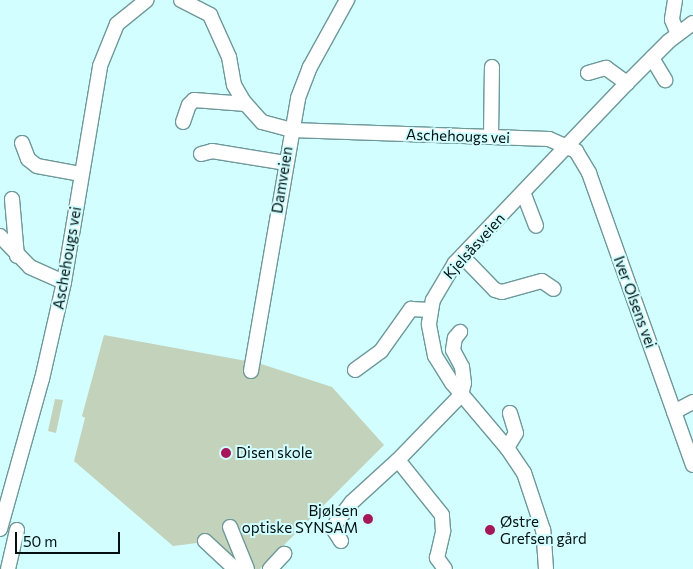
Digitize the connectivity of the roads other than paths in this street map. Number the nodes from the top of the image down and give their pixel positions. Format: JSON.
{"nodes":[{"id":1,"x":147,"y":0,"type":"edge"},
{"id":2,"x":181,"y":0,"type":"edge"},
{"id":3,"x":347,"y":0,"type":"edge"},
{"id":4,"x":675,"y":0,"type":"edge"},
{"id":5,"x":693,"y":23,"type":"edge"},
{"id":6,"x":678,"y":34,"type":"junction"},
{"id":7,"x":652,"y":58,"type":"junction"},
{"id":8,"x":492,"y":67,"type":"dead end"},
{"id":9,"x":588,"y":73,"type":"dead end"},
{"id":10,"x":665,"y":80,"type":"dead end"},
{"id":11,"x":626,"y":83,"type":"junction"},
{"id":12,"x":246,"y":104,"type":"junction"},
{"id":13,"x":183,"y":122,"type":"dead end"},
{"id":14,"x":290,"y":130,"type":"junction"},
{"id":15,"x":491,"y":137,"type":"junction"},
{"id":16,"x":22,"y":143,"type":"dead end"},
{"id":17,"x":568,"y":145,"type":"junction"},
{"id":18,"x":202,"y":154,"type":"dead end"},
{"id":19,"x":285,"y":162,"type":"junction"},
{"id":20,"x":81,"y":174,"type":"junction"},
{"id":21,"x":523,"y":192,"type":"junction"},
{"id":22,"x":12,"y":200,"type":"dead end"},
{"id":23,"x":536,"y":226,"type":"dead end"},
{"id":24,"x":0,"y":236,"type":"edge"},
{"id":25,"x":17,"y":256,"type":"junction"},
{"id":26,"x":462,"y":256,"type":"junction"},
{"id":27,"x":64,"y":282,"type":"junction"},
{"id":28,"x":554,"y":289,"type":"dead end"},
{"id":29,"x":430,"y":310,"type":"junction"},
{"id":30,"x":460,"y":332,"type":"dead end"},
{"id":31,"x":355,"y":370,"type":"dead end"},
{"id":32,"x":252,"y":371,"type":"dead end"},
{"id":33,"x":461,"y":395,"type":"junction"},
{"id":34,"x":693,"y":402,"type":"edge"},
{"id":35,"x":674,"y":412,"type":"junction"},
{"id":36,"x":510,"y":413,"type":"dead end"},
{"id":37,"x":507,"y":448,"type":"junction"},
{"id":38,"x":398,"y":460,"type":"junction"},
{"id":39,"x":693,"y":465,"type":"edge"},
{"id":40,"x":230,"y":527,"type":"dead end"},
{"id":41,"x":0,"y":529,"type":"edge"},
{"id":42,"x":17,"y":530,"type":"dead end"},
{"id":43,"x":204,"y":541,"type":"dead end"},
{"id":44,"x":341,"y":541,"type":"dead end"},
{"id":45,"x":284,"y":554,"type":"dead end"},
{"id":46,"x":8,"y":569,"type":"edge"},
{"id":47,"x":236,"y":569,"type":"edge"},
{"id":48,"x":248,"y":569,"type":"edge"},
{"id":49,"x":270,"y":569,"type":"edge"},
{"id":50,"x":445,"y":569,"type":"edge"},
{"id":51,"x":546,"y":569,"type":"edge"}],
"edges":[{"from":1,"to":20,"type":"street","name":"Aschehougs vei"},
{"from":2,"to":12,"type":"street","name":"Aschehougs vei"},
{"from":3,"to":14,"type":"street","name":"Damveien"},
{"from":4,"to":6,"type":"street"},
{"from":5,"to":6,"type":"street","name":"Kjelsåsveien"},
{"from":6,"to":7,"type":"street","name":"Kjelsåsveien"},
{"from":7,"to":10,"type":"street"},
{"from":7,"to":11,"type":"street","name":"Kjelsåsveien"},
{"from":8,"to":15,"type":"street"},
{"from":9,"to":11,"type":"street"},
{"from":11,"to":17,"type":"street","name":"Kjelsåsveien"},
{"from":12,"to":13,"type":"street"},
{"from":12,"to":14,"type":"street","name":"Aschehougs vei"},
{"from":14,"to":15,"type":"street","name":"Aschehougs vei"},
{"from":14,"to":19,"type":"street","name":"Damveien"},
{"from":15,"to":17,"type":"street","name":"Aschehougs vei"},
{"from":16,"to":20,"type":"street"},
{"from":17,"to":21,"type":"street","name":"Kjelsåsveien"},
{"from":17,"to":35,"type":"street","name":"Iver Olsens vei"},
{"from":18,"to":19,"type":"street"},
{"from":19,"to":32,"type":"street","name":"Damveien"},
{"from":20,"to":27,"type":"street","name":"Aschehougs vei"},
{"from":21,"to":23,"type":"street"},
{"from":21,"to":26,"type":"street","name":"Kjelsåsveien"},
{"from":22,"to":25,"type":"street"},
{"from":24,"to":25,"type":"street"},
{"from":25,"to":27,"type":"street"},
{"from":26,"to":28,"type":"street"},
{"from":26,"to":29,"type":"street","name":"Kjelsåsveien"},
{"from":27,"to":41,"type":"street","name":"Aschehougs vei"},
{"from":29,"to":31,"type":"street"},
{"from":29,"to":33,"type":"street","name":"Kjelsåsveien"},
{"from":30,"to":33,"type":"street"},
{"from":33,"to":37,"type":"street","name":"Kjelsåsveien"},
{"from":33,"to":38,"type":"street"},
{"from":34,"to":35,"type":"street"},
{"from":35,"to":39,"type":"street","name":"Iver Olsens vei"},
{"from":36,"to":37,"type":"street"},
{"from":37,"to":51,"type":"street","name":"Kjelsåsveien"},
{"from":38,"to":44,"type":"street"},
{"from":38,"to":50,"type":"street"},
{"from":40,"to":48,"type":"street"},
{"from":42,"to":46,"type":"street"},
{"from":43,"to":47,"type":"street"},
{"from":45,"to":49,"type":"street"}]}
